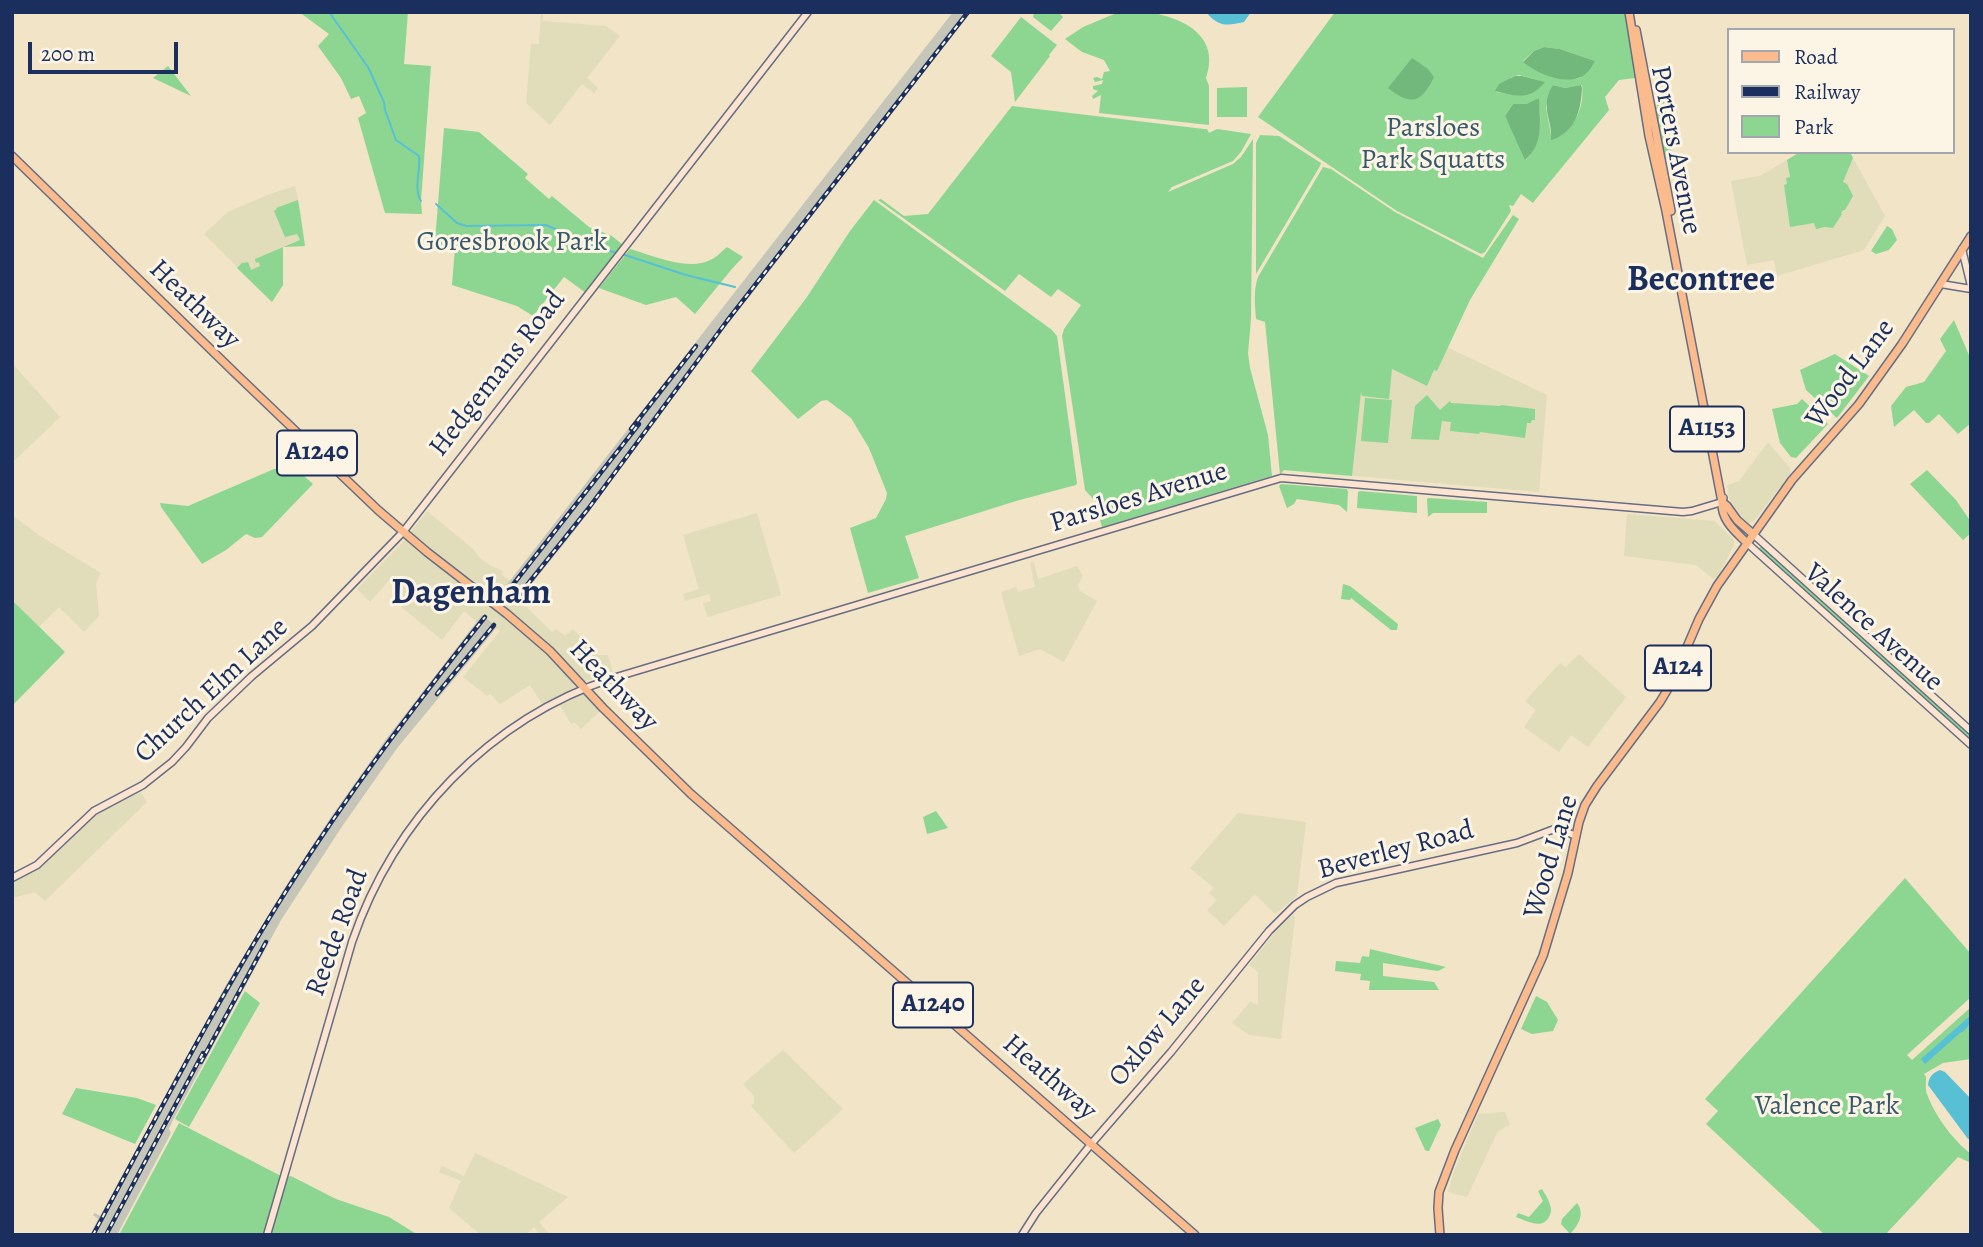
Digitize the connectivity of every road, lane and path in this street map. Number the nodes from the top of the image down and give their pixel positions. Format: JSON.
{"nodes":[{"id":1,"x":808,"y":12,"type":"edge"},
{"id":2,"x":1631,"y":12,"type":"edge"},
{"id":3,"x":12,"y":156,"type":"edge"},
{"id":4,"x":1971,"y":236,"type":"edge"},
{"id":5,"x":1962,"y":249,"type":"junction"},
{"id":6,"x":1941,"y":284,"type":"junction"},
{"id":7,"x":1971,"y":287,"type":"edge"},
{"id":8,"x":1722,"y":502,"type":"junction"},
{"id":9,"x":403,"y":531,"type":"junction"},
{"id":10,"x":1753,"y":534,"type":"junction"},
{"id":11,"x":1747,"y":543,"type":"junction"},
{"id":12,"x":584,"y":688,"type":"junction"},
{"id":13,"x":1971,"y":731,"type":"edge"},
{"id":14,"x":1971,"y":745,"type":"edge"},
{"id":15,"x":1576,"y":836,"type":"junction"},
{"id":16,"x":12,"y":878,"type":"edge"},
{"id":17,"x":1248,"y":956,"type":"joint"},
{"id":18,"x":1092,"y":1143,"type":"junction"},
{"id":19,"x":267,"y":1235,"type":"edge"},
{"id":20,"x":1023,"y":1235,"type":"edge"},
{"id":21,"x":1195,"y":1235,"type":"edge"},
{"id":22,"x":1440,"y":1235,"type":"edge"}],
"edges":[{"from":1,"to":9,"type":"street","name":"Hedgemans Road"},
{"from":2,"to":8,"type":"main road","name":"Porters Avenue","number":"A1153"},
{"from":3,"to":9,"type":"main road","name":"Heathway","number":"A1240"},
{"from":4,"to":5,"type":"main road","number":"A124"},
{"from":5,"to":6,"type":"main road","number":"A124"},
{"from":5,"to":7,"type":"street"},
{"from":6,"to":7,"type":"street"},
{"from":6,"to":10,"type":"main road","name":"Wood Lane","number":"A124"},
{"from":8,"to":10,"type":"main road"},
{"from":8,"to":11,"type":"main road","name":"Porters Avenue","number":"A1153"},
{"from":8,"to":12,"type":"street","name":"Parsloes Avenue"},
{"from":9,"to":12,"type":"main road","name":"Heathway","number":"A1240"},
{"from":9,"to":16,"type":"street","name":"Church Elm Lane"},
{"from":10,"to":11,"type":"main road","name":"Wood Lane","number":"A124"},
{"from":10,"to":13,"type":"street","name":"Valence Avenue"},
{"from":11,"to":14,"type":"street","name":"Valence Avenue"},
{"from":11,"to":15,"type":"main road","name":"Wood Lane","number":"A124"},
{"from":12,"to":18,"type":"main road","name":"Heathway","number":"A1240"},
{"from":12,"to":19,"type":"street","name":"Reede Road"},
{"from":15,"to":17,"type":"street","name":"Beverley Road"},
{"from":15,"to":22,"type":"main road","name":"Wood Lane","number":"A124"},
{"from":17,"to":18,"type":"street","name":"Oxlow Lane"},
{"from":18,"to":20,"type":"street","name":"Oxlow Lane"},
{"from":18,"to":21,"type":"main road","name":"Heathway","number":"A1240"}]}
